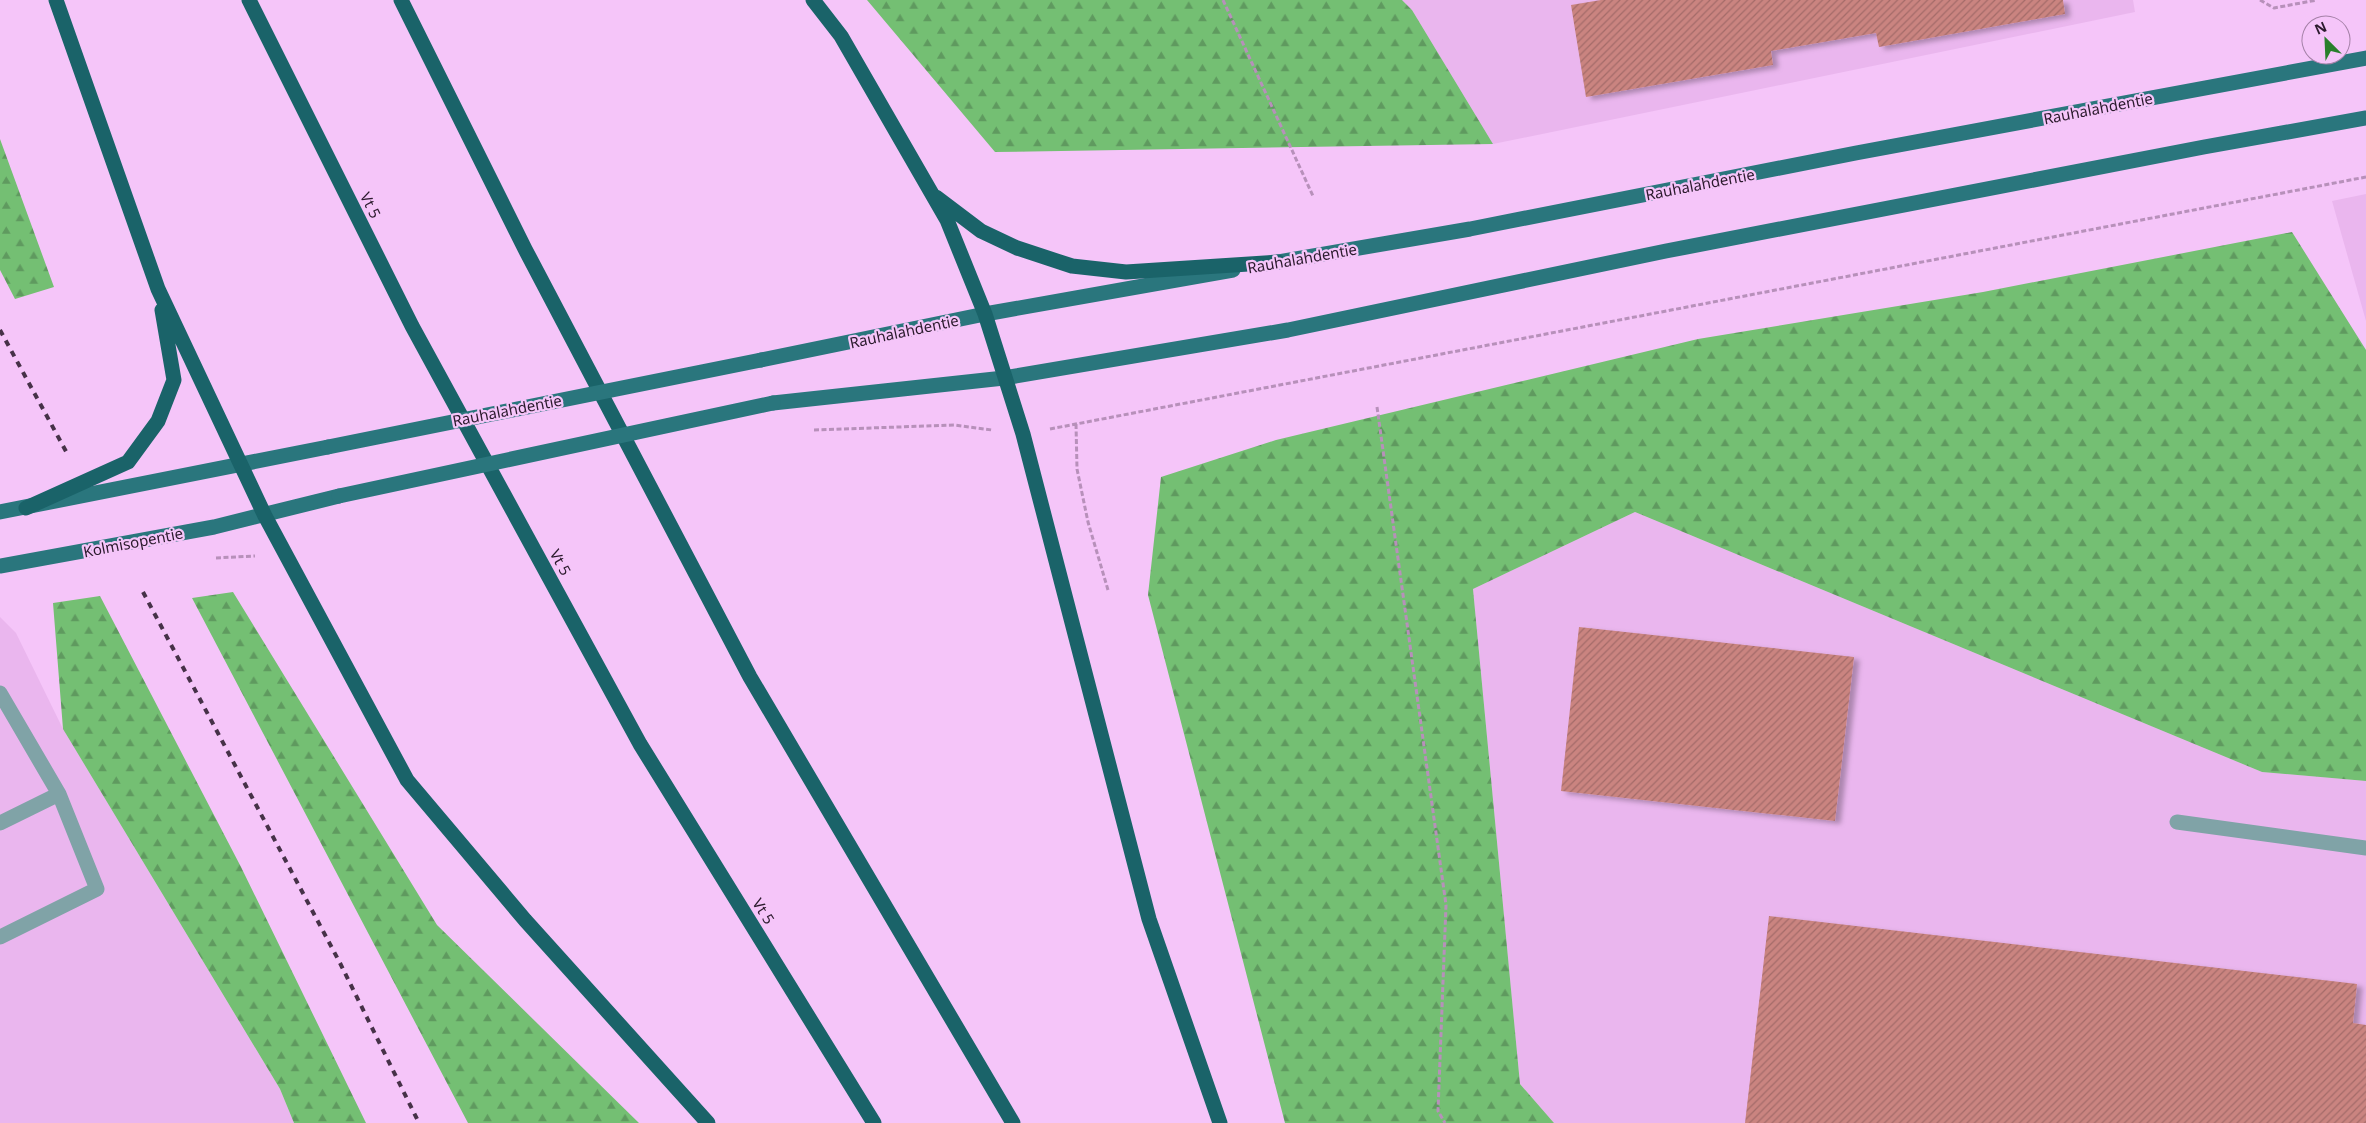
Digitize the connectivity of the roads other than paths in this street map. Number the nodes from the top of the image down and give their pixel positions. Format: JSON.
{"nodes":[{"id":1,"x":56,"y":0,"type":"edge"},
{"id":2,"x":249,"y":0,"type":"edge"},
{"id":3,"x":402,"y":0,"type":"edge"},
{"id":4,"x":813,"y":0,"type":"edge"},
{"id":5,"x":2366,"y":58,"type":"edge"},
{"id":6,"x":2366,"y":118,"type":"edge"},
{"id":7,"x":931,"y":193,"type":"junction"},
{"id":8,"x":1278,"y":262,"type":"junction"},
{"id":9,"x":158,"y":289,"type":"junction"},
{"id":10,"x":985,"y":314,"type":"junction"},
{"id":11,"x":1004,"y":378,"type":"junction"},
{"id":12,"x":240,"y":465,"type":"junction"},
{"id":13,"x":26,"y":508,"type":"junction"},
{"id":14,"x":0,"y":512,"type":"edge"},
{"id":15,"x":265,"y":516,"type":"junction"},
{"id":16,"x":0,"y":566,"type":"edge"},
{"id":17,"x":0,"y":693,"type":"edge"},
{"id":18,"x":59,"y":794,"type":"junction"},
{"id":19,"x":2176,"y":822,"type":"dead end"},
{"id":20,"x":0,"y":823,"type":"edge"},
{"id":21,"x":2366,"y":848,"type":"edge"},
{"id":22,"x":0,"y":937,"type":"edge"},
{"id":23,"x":708,"y":1123,"type":"edge"},
{"id":24,"x":874,"y":1123,"type":"edge"},
{"id":25,"x":1013,"y":1123,"type":"edge"},
{"id":26,"x":1220,"y":1123,"type":"edge"}],
"edges":[{"from":1,"to":9,"type":"highway"},
{"from":2,"to":24,"type":"highway","name":"Vt 5"},
{"from":3,"to":25,"type":"highway"},
{"from":4,"to":7,"type":"highway"},
{"from":5,"to":8,"type":"main road","name":"Rauhalahdentie"},
{"from":6,"to":11,"type":"main road"},
{"from":7,"to":8,"type":"highway"},
{"from":7,"to":10,"type":"highway"},
{"from":8,"to":10,"type":"main road","name":"Rauhalahdentie"},
{"from":9,"to":12,"type":"highway"},
{"from":9,"to":13,"type":"highway"},
{"from":10,"to":11,"type":"highway"},
{"from":10,"to":12,"type":"main road","name":"Rauhalahdentie","bridge":true},
{"from":11,"to":15,"type":"main road","bridge":true},
{"from":11,"to":26,"type":"highway"},
{"from":12,"to":13,"type":"main road"},
{"from":12,"to":15,"type":"highway"},
{"from":13,"to":14,"type":"main road"},
{"from":15,"to":16,"type":"main road","name":"Kolmisopentie"},
{"from":15,"to":23,"type":"highway"},
{"from":17,"to":18,"type":"lane"},
{"from":18,"to":20,"type":"lane"},
{"from":18,"to":22,"type":"lane"},
{"from":19,"to":21,"type":"lane"}]}
